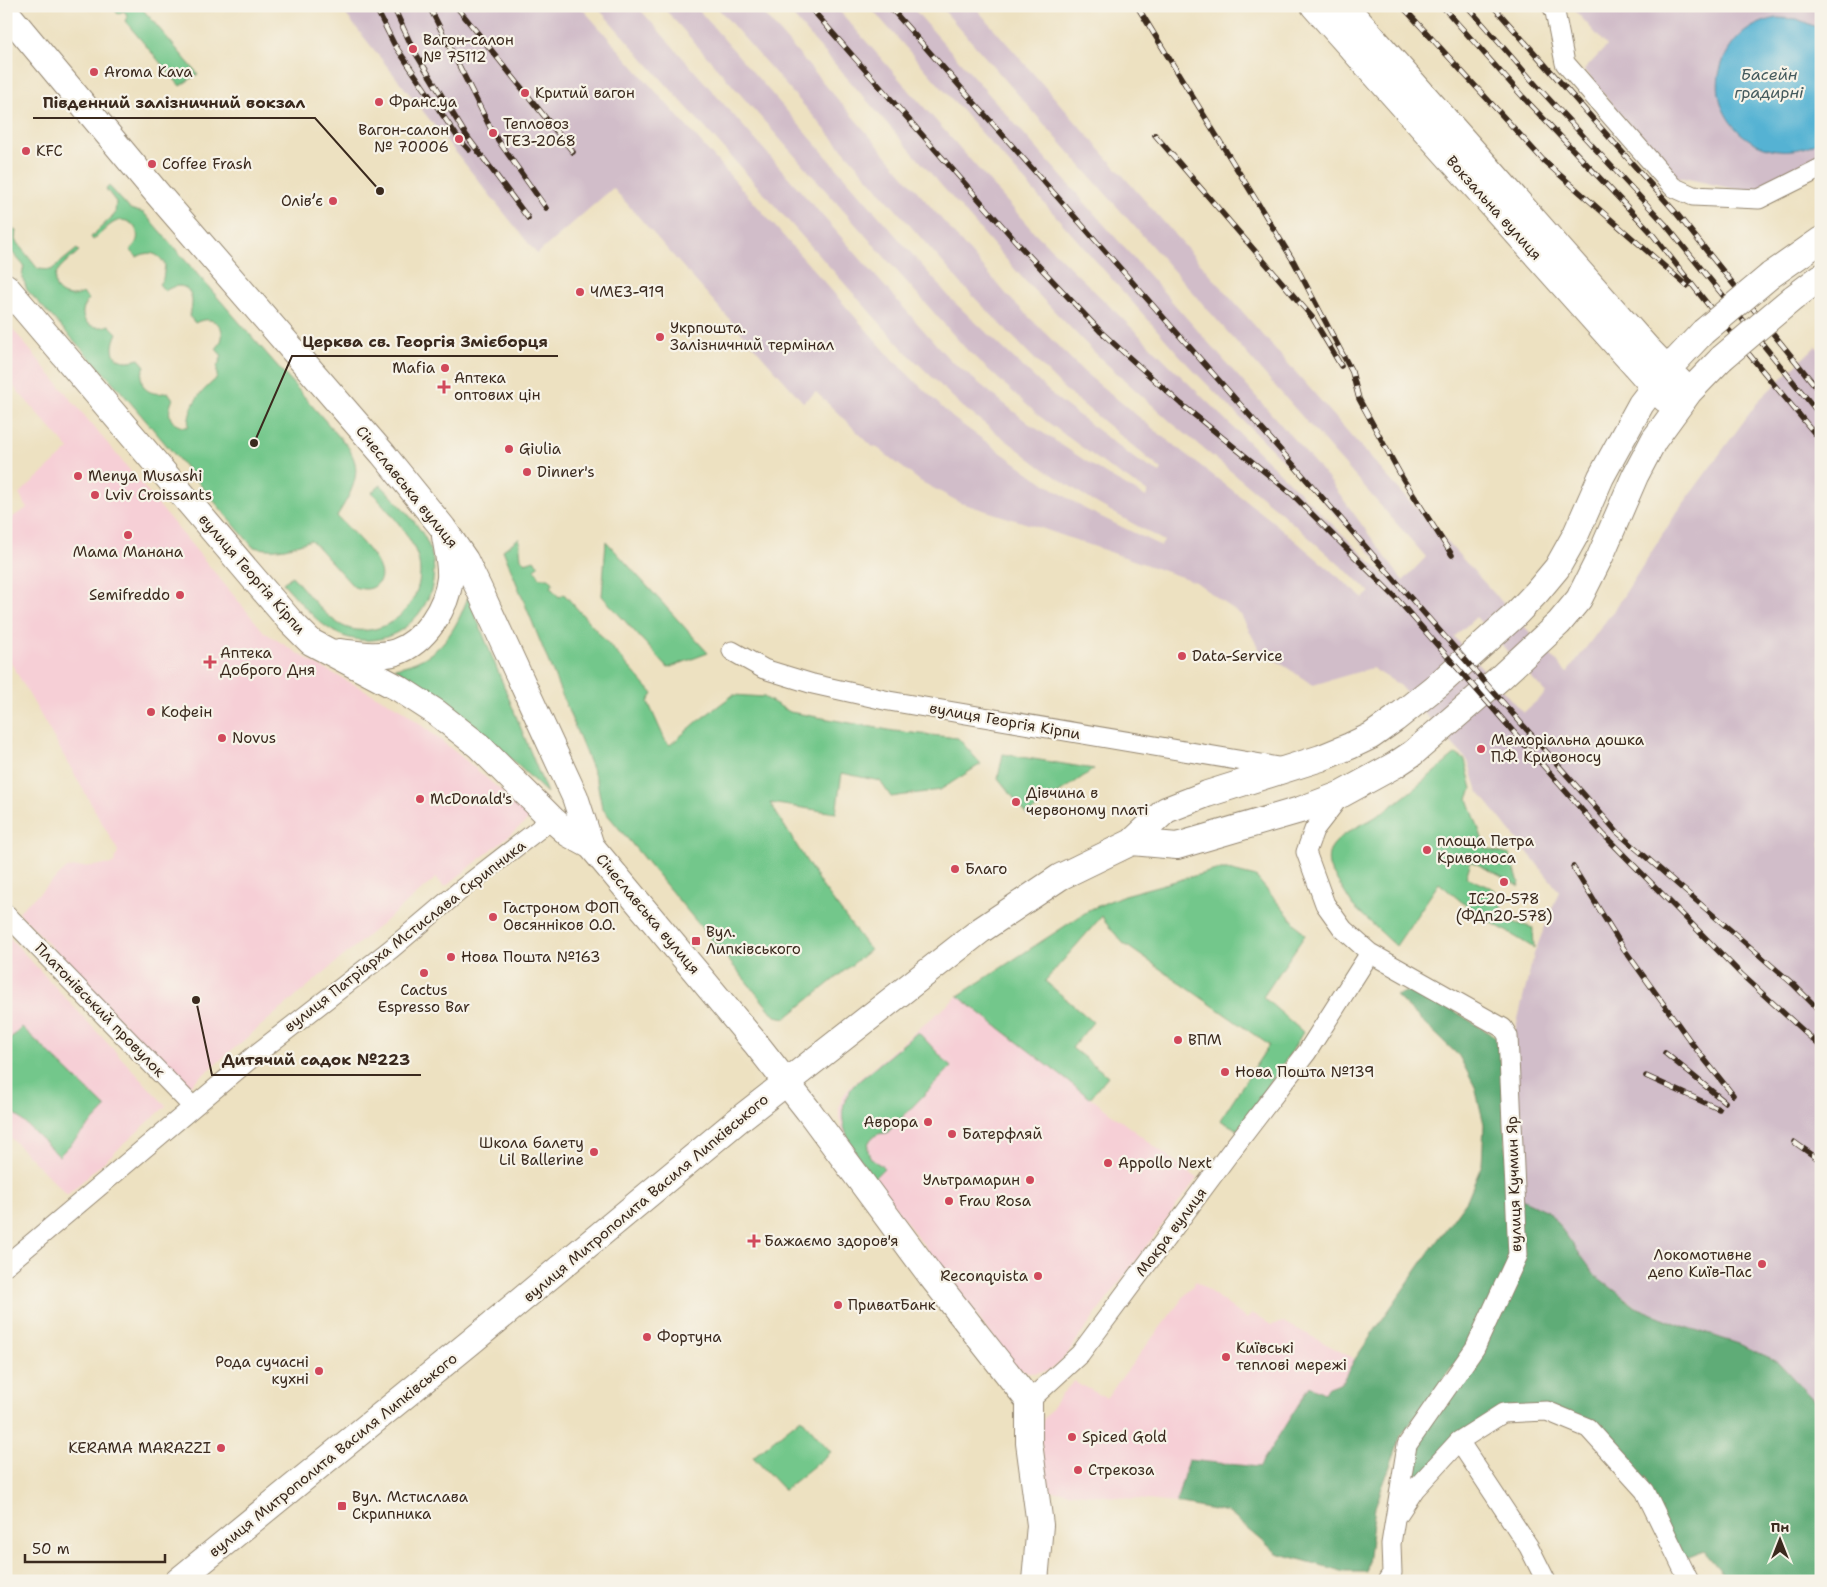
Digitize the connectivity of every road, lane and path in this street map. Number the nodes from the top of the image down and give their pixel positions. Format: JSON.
{"nodes":[{"id":1,"x":1314,"y":6,"type":"edge"},
{"id":2,"x":1344,"y":6,"type":"edge"},
{"id":3,"x":1552,"y":6,"type":"edge"},
{"id":4,"x":6,"y":12,"type":"edge"},
{"id":5,"x":1821,"y":168,"type":"edge"},
{"id":6,"x":1821,"y":240,"type":"edge"},
{"id":7,"x":1821,"y":277,"type":"edge"},
{"id":8,"x":6,"y":287,"type":"edge"},
{"id":9,"x":1661,"y":378,"type":"junction"},
{"id":10,"x":1682,"y":401,"type":"junction"},
{"id":11,"x":443,"y":528,"type":"junction"},
{"id":12,"x":327,"y":651,"type":"junction"},
{"id":13,"x":732,"y":651,"type":"dead end"},
{"id":14,"x":1286,"y":768,"type":"junction"},
{"id":15,"x":1342,"y":794,"type":"junction"},
{"id":16,"x":552,"y":819,"type":"junction"},
{"id":17,"x":1132,"y":842,"type":"junction"},
{"id":18,"x":591,"y":846,"type":"junction"},
{"id":19,"x":6,"y":914,"type":"edge"},
{"id":20,"x":1370,"y":953,"type":"junction"},
{"id":21,"x":785,"y":1082,"type":"junction"},
{"id":22,"x":193,"y":1107,"type":"junction"},
{"id":23,"x":6,"y":1265,"type":"edge"},
{"id":24,"x":1028,"y":1401,"type":"junction"},
{"id":25,"x":1459,"y":1441,"type":"junction"},
{"id":26,"x":1394,"y":1520,"type":"junction"},
{"id":27,"x":178,"y":1581,"type":"edge"},
{"id":28,"x":1035,"y":1581,"type":"edge"},
{"id":29,"x":1387,"y":1581,"type":"edge"},
{"id":30,"x":1546,"y":1581,"type":"edge"},
{"id":31,"x":1689,"y":1581,"type":"edge"}],
"edges":[{"from":1,"to":9,"type":"street","name":"Вокзальна вулиця"},
{"from":2,"to":9,"type":"street","name":"Вокзальна вулиця"},
{"from":3,"to":5,"type":"street"},
{"from":4,"to":11,"type":"street","name":"Січеславська вулиця"},
{"from":6,"to":9,"type":"street","name":"вулиця Митрополита Василя Липківського","bridge":true},
{"from":7,"to":10,"type":"street","bridge":true},
{"from":8,"to":12,"type":"street","name":"вулиця Георгія Кірпи"},
{"from":9,"to":10,"type":"street","name":"Вокзальна вулиця"},
{"from":9,"to":14,"type":"street","name":"вулиця Митрополита Василя Липківського"},
{"from":10,"to":15,"type":"street"},
{"from":11,"to":12,"type":"street"},
{"from":11,"to":18,"type":"street","name":"Січеславська вулиця"},
{"from":12,"to":16,"type":"street","name":"вулиця Георгія Кірпи"},
{"from":13,"to":14,"type":"street","name":"вулиця Георгія Кірпи"},
{"from":14,"to":17,"type":"street","name":"вулиця Митрополита Василя Липківського"},
{"from":15,"to":17,"type":"street"},
{"from":15,"to":20,"type":"street"},
{"from":16,"to":18,"type":"street","name":"вулиця Георгія Кірпи"},
{"from":16,"to":22,"type":"street","name":"вулиця Патріарха Мстислава Скрипника"},
{"from":17,"to":21,"type":"street","name":"вулиця Митрополита Василя Липківського"},
{"from":18,"to":21,"type":"street","name":"Січеславська вулиця"},
{"from":19,"to":22,"type":"street","name":"Платонівський провулок"},
{"from":20,"to":24,"type":"street","name":"Мокра вулиця"},
{"from":20,"to":26,"type":"street","name":"вулиця Кучмин Яр"},
{"from":21,"to":24,"type":"street"},
{"from":21,"to":27,"type":"street","name":"вулиця Митрополита Василя Липківського"},
{"from":22,"to":23,"type":"street","name":"вулиця Патріарха Мстислава Скрипника"},
{"from":24,"to":28,"type":"street"},
{"from":25,"to":26,"type":"street"},
{"from":25,"to":30,"type":"street"},
{"from":25,"to":31,"type":"street"},
{"from":26,"to":29,"type":"street","name":"вулиця Кучмин Яр"}]}
